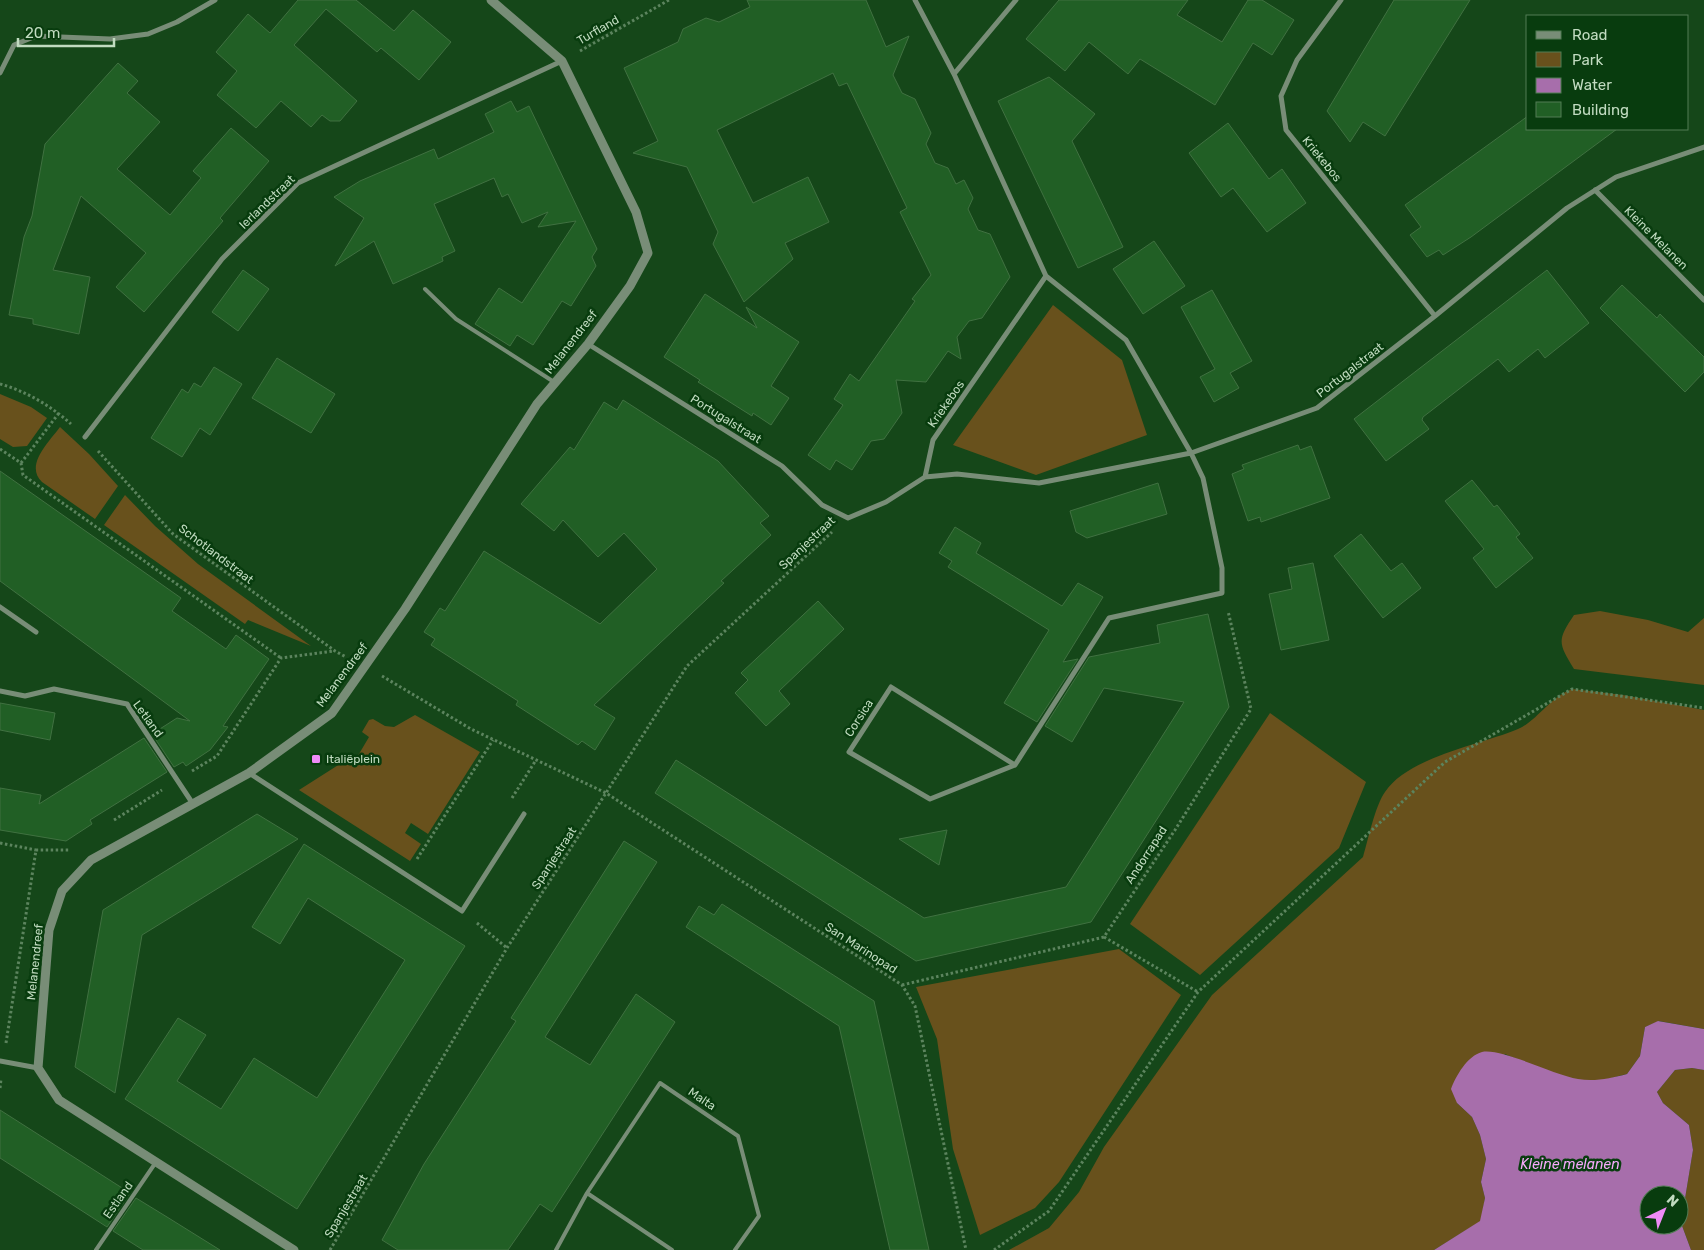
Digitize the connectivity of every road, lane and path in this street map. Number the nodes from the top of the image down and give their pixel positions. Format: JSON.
{"nodes":[{"id":1,"x":214,"y":0,"type":"edge"},
{"id":2,"x":491,"y":0,"type":"edge"},
{"id":3,"x":669,"y":0,"type":"edge"},
{"id":4,"x":914,"y":0,"type":"edge"},
{"id":5,"x":1016,"y":0,"type":"edge"},
{"id":6,"x":1341,"y":0,"type":"edge"},
{"id":7,"x":562,"y":61,"type":"junction"},
{"id":8,"x":0,"y":74,"type":"edge"},
{"id":9,"x":954,"y":74,"type":"junction"},
{"id":10,"x":1704,"y":147,"type":"edge"},
{"id":11,"x":1594,"y":190,"type":"junction"},
{"id":12,"x":1046,"y":276,"type":"junction"},
{"id":13,"x":425,"y":289,"type":"dead end"},
{"id":14,"x":1704,"y":300,"type":"edge"},
{"id":15,"x":1435,"y":316,"type":"junction"},
{"id":16,"x":588,"y":344,"type":"junction"},
{"id":17,"x":555,"y":383,"type":"junction"},
{"id":18,"x":0,"y":384,"type":"edge"},
{"id":19,"x":58,"y":413,"type":"junction"},
{"id":20,"x":85,"y":437,"type":"junction"},
{"id":21,"x":0,"y":449,"type":"edge"},
{"id":22,"x":1191,"y":453,"type":"junction"},
{"id":23,"x":21,"y":464,"type":"junction"},
{"id":24,"x":925,"y":476,"type":"junction"},
{"id":25,"x":848,"y":518,"type":"junction"},
{"id":26,"x":1222,"y":593,"type":"junction"},
{"id":27,"x":0,"y":607,"type":"edge"},
{"id":28,"x":36,"y":632,"type":"dead end"},
{"id":29,"x":281,"y":658,"type":"dead end"},
{"id":30,"x":366,"y":666,"type":"junction"},
{"id":31,"x":0,"y":691,"type":"edge"},
{"id":32,"x":1704,"y":708,"type":"edge"},
{"id":33,"x":494,"y":740,"type":"junction"},
{"id":34,"x":536,"y":760,"type":"junction"},
{"id":35,"x":1015,"y":765,"type":"junction"},
{"id":36,"x":249,"y":773,"type":"junction"},
{"id":37,"x":606,"y":794,"type":"junction"},
{"id":38,"x":193,"y":804,"type":"junction"},
{"id":39,"x":524,"y":814,"type":"joint"},
{"id":40,"x":0,"y":843,"type":"edge"},
{"id":41,"x":36,"y":850,"type":"dead end"},
{"id":42,"x":407,"y":874,"type":"junction"},
{"id":43,"x":462,"y":911,"type":"junction"},
{"id":44,"x":1104,"y":938,"type":"junction"},
{"id":45,"x":507,"y":948,"type":"junction"},
{"id":46,"x":902,"y":985,"type":"junction"},
{"id":47,"x":1198,"y":992,"type":"junction"},
{"id":48,"x":0,"y":1060,"type":"edge"},
{"id":49,"x":38,"y":1068,"type":"junction"},
{"id":50,"x":156,"y":1162,"type":"junction"},
{"id":51,"x":587,"y":1193,"type":"junction"},
{"id":52,"x":96,"y":1250,"type":"edge"},
{"id":53,"x":294,"y":1250,"type":"edge"},
{"id":54,"x":330,"y":1250,"type":"edge"},
{"id":55,"x":556,"y":1250,"type":"edge"},
{"id":56,"x":672,"y":1250,"type":"edge"},
{"id":57,"x":735,"y":1250,"type":"edge"},
{"id":58,"x":966,"y":1250,"type":"edge"},
{"id":59,"x":994,"y":1250,"type":"edge"}],
"edges":[{"from":1,"to":8,"type":"street"},
{"from":2,"to":7,"type":"street","name":"Melanendreef"},
{"from":3,"to":7,"type":"path","name":"Turfland"},
{"from":4,"to":9,"type":"street"},
{"from":5,"to":9,"type":"street"},
{"from":6,"to":15,"type":"street","name":"Kriekebos"},
{"from":7,"to":16,"type":"street","name":"Melanendreef"},
{"from":7,"to":20,"type":"street","name":"Ierlandstraat"},
{"from":9,"to":12,"type":"street"},
{"from":10,"to":11,"type":"street","name":"Portugalstraat"},
{"from":11,"to":14,"type":"street","name":"Kleine Melanen"},
{"from":11,"to":15,"type":"street","name":"Portugalstraat"},
{"from":12,"to":22,"type":"street"},
{"from":12,"to":24,"type":"street","name":"Kriekebos"},
{"from":13,"to":17,"type":"lane"},
{"from":15,"to":22,"type":"street","name":"Portugalstraat"},
{"from":16,"to":17,"type":"street","name":"Melanendreef"},
{"from":16,"to":25,"type":"street","name":"Portugalstraat"},
{"from":17,"to":30,"type":"street","name":"Melanendreef"},
{"from":18,"to":19,"type":"path","name":"Schotlandstraat"},
{"from":19,"to":20,"type":"path","name":"Schotlandstraat"},
{"from":19,"to":23,"type":"path"},
{"from":20,"to":30,"type":"path","name":"Schotlandstraat"},
{"from":21,"to":23,"type":"path"},
{"from":22,"to":24,"type":"street","name":"Portugalstraat"},
{"from":22,"to":26,"type":"street"},
{"from":23,"to":29,"type":"path"},
{"from":24,"to":25,"type":"street"},
{"from":25,"to":37,"type":"path","name":"Spanjestraat"},
{"from":26,"to":35,"type":"street"},
{"from":26,"to":44,"type":"path","name":"Andorrapad"},
{"from":27,"to":28,"type":"street"},
{"from":30,"to":33,"type":"path"},
{"from":30,"to":36,"type":"street","name":"Melanendreef"},
{"from":31,"to":38,"type":"street","name":"Letland"},
{"from":32,"to":47,"type":"path"},
{"from":33,"to":34,"type":"path"},
{"from":33,"to":42,"type":"path"},
{"from":34,"to":37,"type":"path"},
{"from":34,"to":39,"type":"path"},
{"from":35,"to":35,"type":"street","name":"Corsica"},
{"from":36,"to":38,"type":"street","name":"Melanendreef"},
{"from":36,"to":42,"type":"street"},
{"from":37,"to":45,"type":"path","name":"Spanjestraat"},
{"from":37,"to":46,"type":"path","name":"San Marinopad"},
{"from":38,"to":49,"type":"street","name":"Melanendreef"},
{"from":39,"to":43,"type":"street"},
{"from":40,"to":41,"type":"path"},
{"from":42,"to":43,"type":"street"},
{"from":43,"to":45,"type":"path"},
{"from":44,"to":46,"type":"path"},
{"from":44,"to":47,"type":"path"},
{"from":45,"to":54,"type":"path","name":"Spanjestraat"},
{"from":46,"to":58,"type":"path","name":"San Marinopad"},
{"from":47,"to":59,"type":"path"},
{"from":48,"to":49,"type":"street"},
{"from":49,"to":50,"type":"street"},
{"from":50,"to":52,"type":"lane","name":"Estland"},
{"from":50,"to":53,"type":"street"},
{"from":51,"to":55,"type":"lane","name":"Malta"},
{"from":51,"to":56,"type":"lane"},
{"from":51,"to":57,"type":"lane","name":"Malta"}]}
